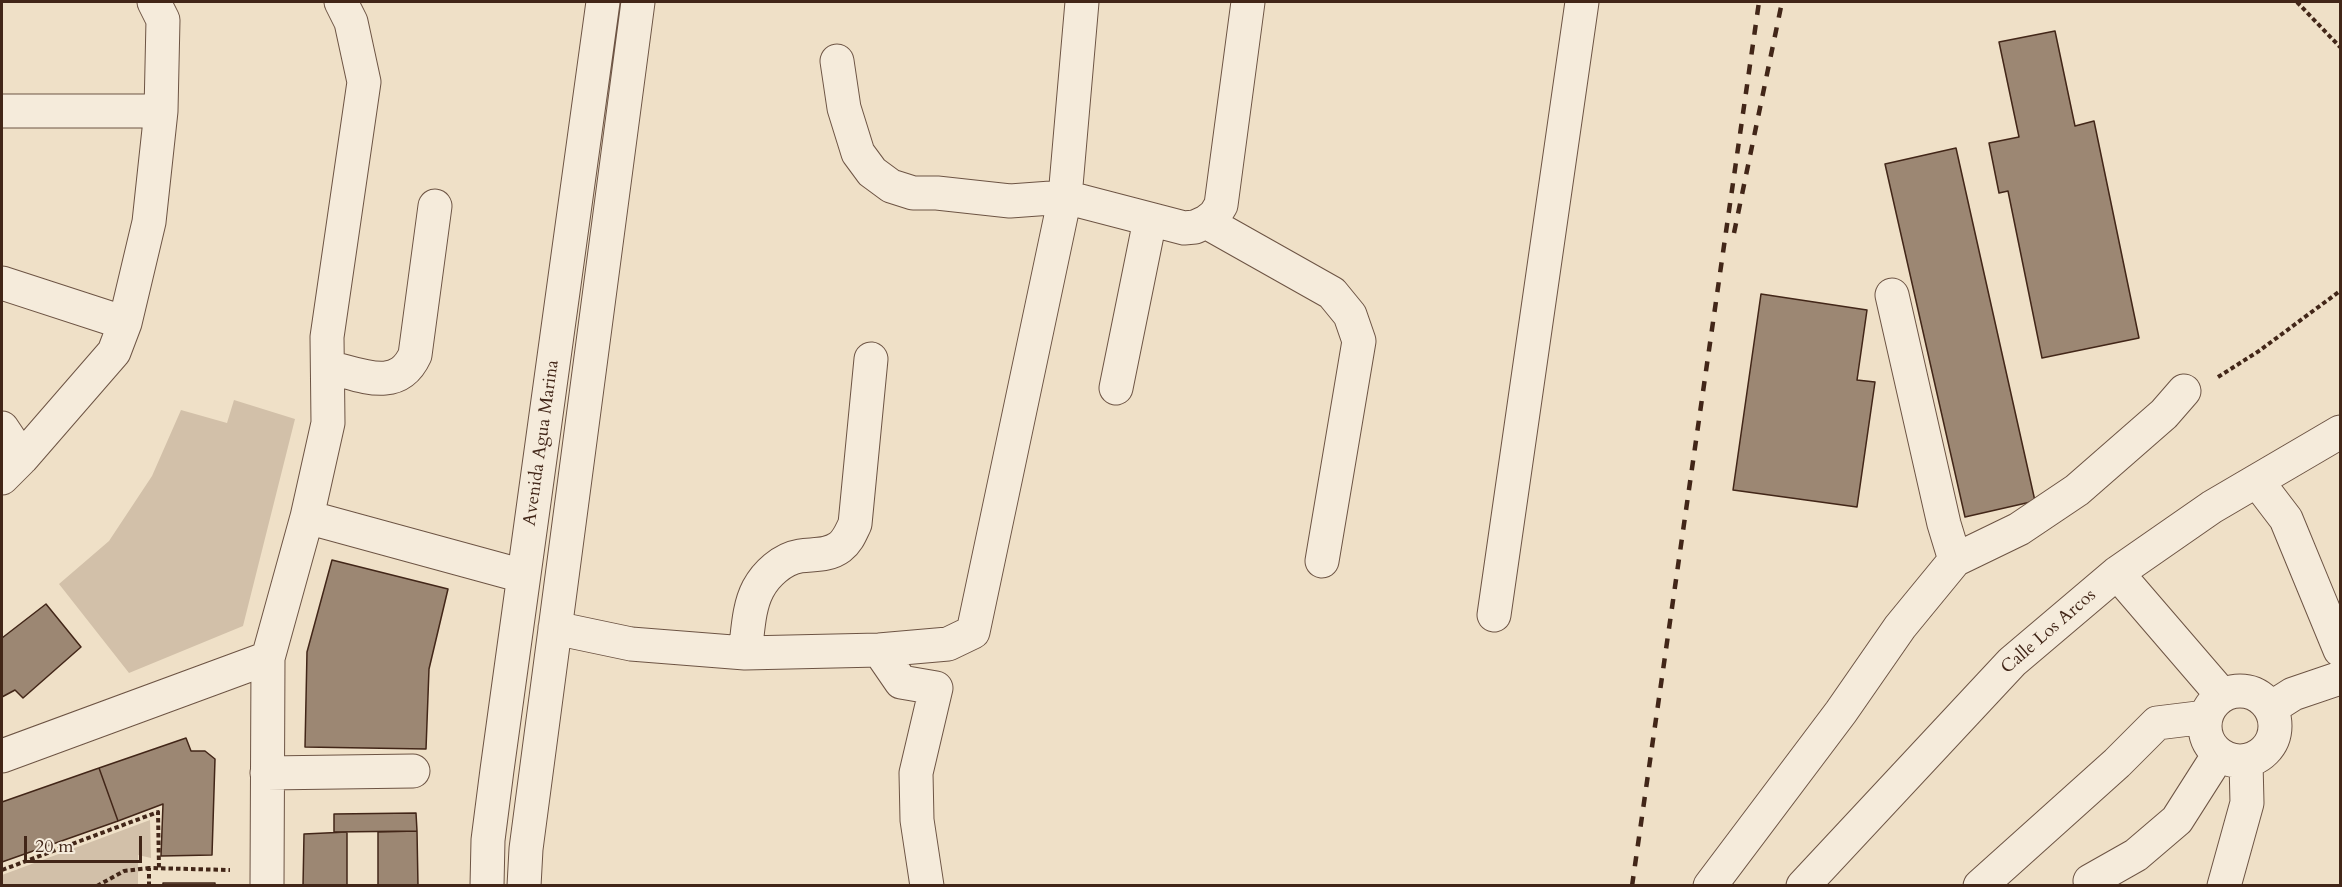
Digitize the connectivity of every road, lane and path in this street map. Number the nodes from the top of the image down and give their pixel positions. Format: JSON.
{"nodes":[{"id":1,"x":154,"y":2,"type":"edge"},
{"id":2,"x":341,"y":2,"type":"edge"},
{"id":3,"x":603,"y":2,"type":"edge"},
{"id":4,"x":638,"y":2,"type":"edge"},
{"id":5,"x":1082,"y":2,"type":"edge"},
{"id":6,"x":1248,"y":2,"type":"edge"},
{"id":7,"x":1582,"y":2,"type":"edge"},
{"id":8,"x":2297,"y":2,"type":"edge"},
{"id":9,"x":2340,"y":47,"type":"edge"},
{"id":10,"x":837,"y":61,"type":"dead end"},
{"id":11,"x":4,"y":111,"type":"edge"},
{"id":12,"x":161,"y":111,"type":"junction"},
{"id":13,"x":1065,"y":197,"type":"junction"},
{"id":14,"x":435,"y":206,"type":"dead end"},
{"id":15,"x":1150,"y":220,"type":"junction"},
{"id":16,"x":1206,"y":222,"type":"junction"},
{"id":17,"x":2,"y":283,"type":"edge"},
{"id":18,"x":2340,"y":291,"type":"edge"},
{"id":19,"x":1892,"y":295,"type":"dead end"},
{"id":20,"x":125,"y":323,"type":"junction"},
{"id":21,"x":872,"y":359,"type":"dead end"},
{"id":22,"x":328,"y":367,"type":"junction"},
{"id":23,"x":1116,"y":388,"type":"dead end"},
{"id":24,"x":2184,"y":391,"type":"joint"},
{"id":25,"x":2,"y":428,"type":"edge"},
{"id":26,"x":2339,"y":436,"type":"edge"},
{"id":27,"x":12,"y":468,"type":"edge"},
{"id":28,"x":2257,"y":481,"type":"junction"},
{"id":29,"x":307,"y":517,"type":"junction"},
{"id":30,"x":1955,"y":560,"type":"junction"},
{"id":31,"x":1322,"y":561,"type":"dead end"},
{"id":32,"x":2117,"y":573,"type":"junction"},
{"id":33,"x":523,"y":576,"type":"junction"},
{"id":34,"x":1494,"y":615,"type":"dead end"},
{"id":35,"x":555,"y":628,"type":"junction"},
{"id":36,"x":2340,"y":650,"type":"edge"},
{"id":37,"x":879,"y":651,"type":"junction"},
{"id":38,"x":745,"y":653,"type":"junction"},
{"id":39,"x":268,"y":658,"type":"junction"},
{"id":40,"x":2340,"y":678,"type":"edge"},
{"id":41,"x":2214,"y":706,"type":"junction"},
{"id":42,"x":2271,"y":708,"type":"junction"},
{"id":43,"x":2,"y":756,"type":"edge"},
{"id":44,"x":2232,"y":758,"type":"junction"},
{"id":45,"x":413,"y":771,"type":"dead end"},
{"id":46,"x":267,"y":773,"type":"junction"},
{"id":47,"x":149,"y":868,"type":"junction"},
{"id":48,"x":159,"y":869,"type":"junction"},
{"id":49,"x":2,"y":870,"type":"edge"},
{"id":50,"x":267,"y":879,"type":"edge"},
{"id":51,"x":2090,"y":881,"type":"dead end"},
{"id":52,"x":98,"y":885,"type":"edge"},
{"id":53,"x":149,"y":885,"type":"edge"},
{"id":54,"x":487,"y":885,"type":"edge"},
{"id":55,"x":524,"y":885,"type":"edge"},
{"id":56,"x":927,"y":885,"type":"edge"},
{"id":57,"x":1710,"y":885,"type":"edge"},
{"id":58,"x":1803,"y":885,"type":"edge"},
{"id":59,"x":1980,"y":885,"type":"edge"},
{"id":60,"x":2224,"y":885,"type":"edge"}],
"edges":[{"from":1,"to":12,"type":"street"},
{"from":2,"to":22,"type":"street"},
{"from":3,"to":33,"type":"street","name":"Avenida Agua Marina"},
{"from":4,"to":35,"type":"street","name":"Avenida Agua Marina"},
{"from":5,"to":13,"type":"street"},
{"from":6,"to":16,"type":"street"},
{"from":7,"to":34,"type":"street"},
{"from":8,"to":9,"type":"path"},
{"from":10,"to":13,"type":"street"},
{"from":11,"to":12,"type":"street"},
{"from":12,"to":20,"type":"street"},
{"from":13,"to":15,"type":"street"},
{"from":13,"to":37,"type":"street"},
{"from":14,"to":22,"type":"street"},
{"from":15,"to":16,"type":"street"},
{"from":15,"to":23,"type":"street"},
{"from":16,"to":31,"type":"street"},
{"from":17,"to":20,"type":"street"},
{"from":18,"to":24,"type":"path"},
{"from":19,"to":30,"type":"street"},
{"from":20,"to":27,"type":"street"},
{"from":21,"to":38,"type":"street"},
{"from":22,"to":29,"type":"street"},
{"from":24,"to":30,"type":"street"},
{"from":25,"to":27,"type":"street"},
{"from":26,"to":28,"type":"street","name":"Calle Los Arcos"},
{"from":28,"to":32,"type":"street","name":"Calle Los Arcos"},
{"from":28,"to":36,"type":"street"},
{"from":29,"to":33,"type":"street"},
{"from":29,"to":39,"type":"street"},
{"from":30,"to":57,"type":"street"},
{"from":32,"to":41,"type":"street"},
{"from":32,"to":58,"type":"street","name":"Calle Los Arcos"},
{"from":33,"to":54,"type":"street","name":"Avenida Agua Marina"},
{"from":35,"to":38,"type":"street"},
{"from":35,"to":55,"type":"street","name":"Avenida Agua Marina"},
{"from":37,"to":38,"type":"street"},
{"from":37,"to":56,"type":"street"},
{"from":39,"to":43,"type":"street"},
{"from":39,"to":46,"type":"street"},
{"from":40,"to":42,"type":"street"},
{"from":41,"to":42,"type":"street"},
{"from":41,"to":44,"type":"street"},
{"from":41,"to":59,"type":"street"},
{"from":42,"to":44,"type":"street"},
{"from":44,"to":51,"type":"street"},
{"from":44,"to":60,"type":"street"},
{"from":45,"to":46,"type":"street"},
{"from":46,"to":50,"type":"street"},
{"from":47,"to":48,"type":"path"},
{"from":47,"to":52,"type":"path"},
{"from":47,"to":53,"type":"path"},
{"from":48,"to":49,"type":"path"},
{"from":48,"to":50,"type":"path"}]}
